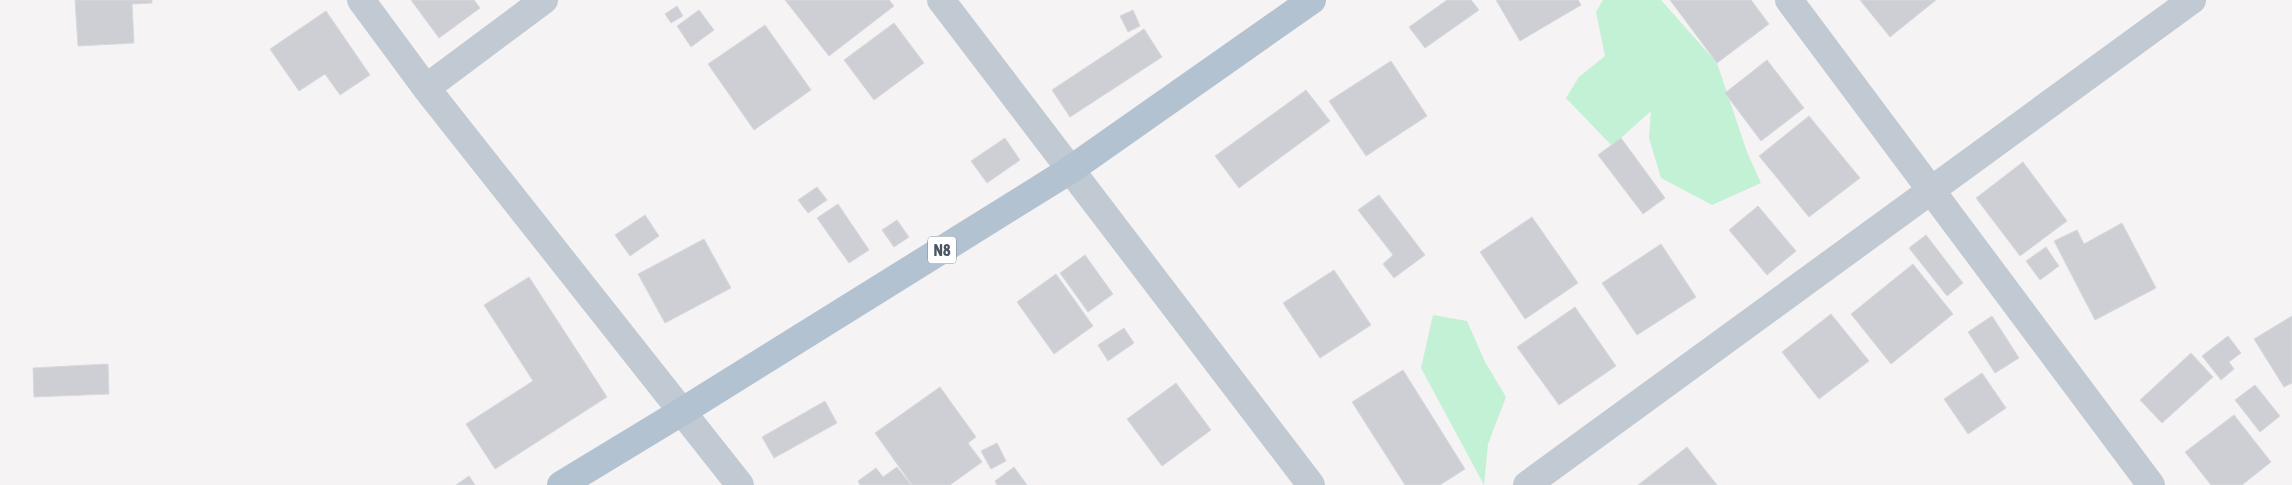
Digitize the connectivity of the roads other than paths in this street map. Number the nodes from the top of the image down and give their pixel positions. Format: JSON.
{"nodes":[{"id":1,"x":361,"y":0,"type":"edge"},
{"id":2,"x":544,"y":0,"type":"edge"},
{"id":3,"x":941,"y":0,"type":"edge"},
{"id":4,"x":1312,"y":0,"type":"edge"},
{"id":5,"x":1789,"y":0,"type":"edge"},
{"id":6,"x":2192,"y":0,"type":"edge"},
{"id":7,"x":426,"y":88,"type":"junction"},
{"id":8,"x":1070,"y":170,"type":"junction"},
{"id":9,"x":1931,"y":190,"type":"junction"},
{"id":10,"x":683,"y":412,"type":"junction"},
{"id":11,"x":561,"y":485,"type":"edge"},
{"id":12,"x":740,"y":485,"type":"edge"},
{"id":13,"x":1311,"y":485,"type":"edge"},
{"id":14,"x":1527,"y":485,"type":"edge"},
{"id":15,"x":2151,"y":485,"type":"edge"}],
"edges":[{"from":1,"to":7,"type":"street"},
{"from":2,"to":7,"type":"street"},
{"from":3,"to":8,"type":"street"},
{"from":4,"to":8,"type":"main road","number":"N8"},
{"from":5,"to":9,"type":"street"},
{"from":6,"to":9,"type":"street"},
{"from":7,"to":10,"type":"street"},
{"from":8,"to":10,"type":"main road","number":"N8"},
{"from":8,"to":13,"type":"street"},
{"from":9,"to":14,"type":"street"},
{"from":9,"to":15,"type":"street"},
{"from":10,"to":11,"type":"main road","number":"N8"},
{"from":10,"to":12,"type":"street"}]}
